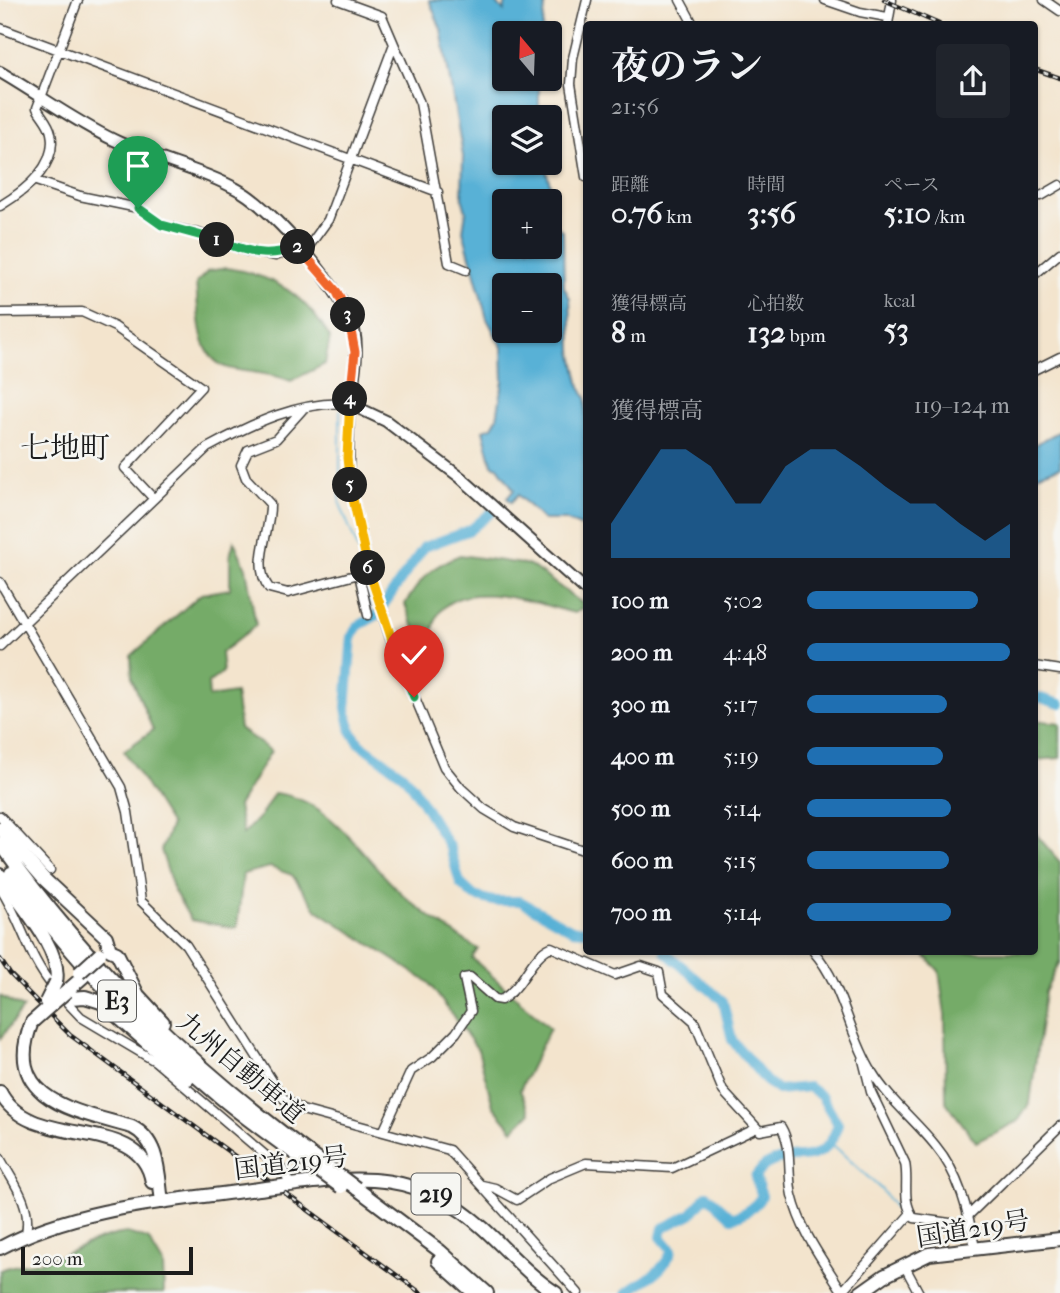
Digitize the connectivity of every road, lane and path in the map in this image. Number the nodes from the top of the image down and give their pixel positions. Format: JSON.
{"nodes":[{"id":1,"x":78,"y":0,"type":"edge"},
{"id":2,"x":338,"y":0,"type":"edge"},
{"id":3,"x":587,"y":0,"type":"edge"},
{"id":4,"x":680,"y":0,"type":"edge"},
{"id":5,"x":825,"y":0,"type":"edge"},
{"id":6,"x":892,"y":0,"type":"edge"},
{"id":7,"x":1044,"y":0,"type":"edge"},
{"id":8,"x":1060,"y":11,"type":"edge"},
{"id":9,"x":691,"y":21,"type":"edge"},
{"id":10,"x":887,"y":21,"type":"edge"},
{"id":11,"x":0,"y":27,"type":"edge"},
{"id":12,"x":394,"y":44,"type":"junction"},
{"id":13,"x":60,"y":50,"type":"junction"},
{"id":14,"x":0,"y":72,"type":"edge"},
{"id":15,"x":43,"y":97,"type":"junction"},
{"id":16,"x":351,"y":159,"type":"junction"},
{"id":17,"x":583,"y":162,"type":"edge"},
{"id":18,"x":36,"y":181,"type":"junction"},
{"id":19,"x":1060,"y":185,"type":"edge"},
{"id":20,"x":438,"y":192,"type":"junction"},
{"id":21,"x":1038,"y":195,"type":"edge"},
{"id":22,"x":0,"y":206,"type":"edge"},
{"id":23,"x":302,"y":250,"type":"junction"},
{"id":24,"x":1060,"y":253,"type":"edge"},
{"id":25,"x":466,"y":270,"type":"dead end"},
{"id":26,"x":1038,"y":272,"type":"edge"},
{"id":27,"x":0,"y":313,"type":"edge"},
{"id":28,"x":1060,"y":357,"type":"edge"},
{"id":29,"x":1038,"y":368,"type":"edge"},
{"id":30,"x":350,"y":404,"type":"junction"},
{"id":31,"x":303,"y":409,"type":"junction"},
{"id":32,"x":153,"y":498,"type":"junction"},
{"id":33,"x":0,"y":582,"type":"edge"},
{"id":34,"x":583,"y":587,"type":"edge"},
{"id":35,"x":368,"y":615,"type":"dead end"},
{"id":36,"x":24,"y":622,"type":"junction"},
{"id":37,"x":0,"y":646,"type":"edge"},
{"id":38,"x":1038,"y":667,"type":"edge"},
{"id":39,"x":1060,"y":670,"type":"edge"},
{"id":40,"x":0,"y":816,"type":"edge"},
{"id":41,"x":0,"y":828,"type":"edge"},
{"id":42,"x":0,"y":843,"type":"edge"},
{"id":43,"x":583,"y":850,"type":"edge"},
{"id":44,"x":0,"y":858,"type":"edge"},
{"id":45,"x":50,"y":870,"type":"dead end"},
{"id":46,"x":0,"y":876,"type":"edge"},
{"id":47,"x":0,"y":888,"type":"edge"},
{"id":48,"x":104,"y":954,"type":"junction"},
{"id":49,"x":816,"y":955,"type":"edge"},
{"id":50,"x":64,"y":990,"type":"junction"},
{"id":51,"x":30,"y":1019,"type":"junction"},
{"id":52,"x":15,"y":1031,"type":"dead end"},
{"id":53,"x":11,"y":1045,"type":"dead end"},
{"id":54,"x":862,"y":1054,"type":"junction"},
{"id":55,"x":222,"y":1085,"type":"junction"},
{"id":56,"x":0,"y":1092,"type":"edge"},
{"id":57,"x":31,"y":1101,"type":"dead end"},
{"id":58,"x":255,"y":1125,"type":"junction"},
{"id":59,"x":1060,"y":1126,"type":"edge"},
{"id":60,"x":757,"y":1128,"type":"junction"},
{"id":61,"x":384,"y":1130,"type":"junction"},
{"id":62,"x":0,"y":1158,"type":"edge"},
{"id":63,"x":316,"y":1164,"type":"junction"},
{"id":64,"x":9,"y":1175,"type":"junction"},
{"id":65,"x":0,"y":1178,"type":"edge"},
{"id":66,"x":482,"y":1185,"type":"junction"},
{"id":67,"x":286,"y":1186,"type":"junction"},
{"id":68,"x":351,"y":1189,"type":"junction"},
{"id":69,"x":159,"y":1203,"type":"junction"},
{"id":70,"x":911,"y":1213,"type":"junction"},
{"id":71,"x":968,"y":1215,"type":"junction"},
{"id":72,"x":971,"y":1226,"type":"junction"},
{"id":73,"x":26,"y":1233,"type":"junction"},
{"id":74,"x":1060,"y":1239,"type":"edge"},
{"id":75,"x":0,"y":1248,"type":"edge"},
{"id":76,"x":975,"y":1248,"type":"junction"},
{"id":77,"x":904,"y":1265,"type":"junction"},
{"id":78,"x":842,"y":1292,"type":"edge"},
{"id":79,"x":474,"y":1293,"type":"edge"},
{"id":80,"x":486,"y":1293,"type":"edge"},
{"id":81,"x":556,"y":1293,"type":"edge"},
{"id":82,"x":578,"y":1293,"type":"edge"},
{"id":83,"x":860,"y":1293,"type":"edge"},
{"id":84,"x":919,"y":1293,"type":"edge"}],
"edges":[{"from":1,"to":13,"type":"street"},
{"from":2,"to":12,"type":"street"},
{"from":3,"to":17,"type":"street"},
{"from":4,"to":9,"type":"street"},
{"from":5,"to":10,"type":"street"},
{"from":6,"to":10,"type":"street"},
{"from":7,"to":8,"type":"street"},
{"from":11,"to":13,"type":"street"},
{"from":12,"to":16,"type":"street"},
{"from":12,"to":20,"type":"street"},
{"from":13,"to":15,"type":"street"},
{"from":13,"to":16,"type":"street"},
{"from":14,"to":15,"type":"main road"},
{"from":15,"to":18,"type":"street"},
{"from":15,"to":23,"type":"main road"},
{"from":16,"to":20,"type":"street"},
{"from":16,"to":23,"type":"street"},
{"from":18,"to":22,"type":"street"},
{"from":18,"to":23,"type":"street"},
{"from":19,"to":21,"type":"street"},
{"from":20,"to":25,"type":"street"},
{"from":23,"to":30,"type":"main road"},
{"from":24,"to":26,"type":"street"},
{"from":27,"to":32,"type":"street"},
{"from":28,"to":29,"type":"street"},
{"from":30,"to":31,"type":"street"},
{"from":30,"to":34,"type":"main road"},
{"from":30,"to":43,"type":"street"},
{"from":31,"to":32,"type":"street"},
{"from":31,"to":35,"type":"street"},
{"from":32,"to":36,"type":"street"},
{"from":33,"to":36,"type":"street"},
{"from":36,"to":37,"type":"street"},
{"from":36,"to":61,"type":"street"},
{"from":38,"to":39,"type":"street"},
{"from":40,"to":45,"type":"street"},
{"from":41,"to":48,"type":"highway"},
{"from":42,"to":55,"type":"highway","name":"九州自動車道","number":"E3"},
{"from":44,"to":58,"type":"highway","name":"九州自動車道","number":"E3"},
{"from":46,"to":50,"type":"highway"},
{"from":47,"to":67,"type":"street"},
{"from":48,"to":50,"type":"highway","bridge":true},
{"from":48,"to":55,"type":"highway"},
{"from":49,"to":54,"type":"street"},
{"from":50,"to":51,"type":"highway","bridge":true},
{"from":50,"to":58,"type":"highway"},
{"from":51,"to":52,"type":"highway"},
{"from":51,"to":53,"type":"highway"},
{"from":54,"to":70,"type":"street"},
{"from":54,"to":71,"type":"street"},
{"from":55,"to":63,"type":"highway","name":"九州自動車道","number":"E3"},
{"from":56,"to":69,"type":"highway"},
{"from":57,"to":69,"type":"highway"},
{"from":58,"to":63,"type":"highway","name":"九州自動車道","number":"E3"},
{"from":59,"to":71,"type":"street"},
{"from":60,"to":61,"type":"street"},
{"from":60,"to":66,"type":"street"},
{"from":60,"to":78,"type":"street"},
{"from":61,"to":66,"type":"street"},
{"from":62,"to":64,"type":"street"},
{"from":63,"to":68,"type":"highway","name":"九州自動車道","number":"E3","bridge":true},
{"from":64,"to":65,"type":"street"},
{"from":64,"to":73,"type":"street"},
{"from":66,"to":82,"type":"street"},
{"from":67,"to":69,"type":"highway","name":"国道219号","number":"219","bridge":true},
{"from":67,"to":81,"type":"highway","name":"国道219号","number":"219"},
{"from":68,"to":79,"type":"highway","name":"九州自動車道","number":"E3"},
{"from":68,"to":80,"type":"highway","name":"九州自動車道","number":"E3"},
{"from":69,"to":73,"type":"highway","name":"国道219号","number":"219"},
{"from":70,"to":72,"type":"street"},
{"from":70,"to":78,"type":"street"},
{"from":71,"to":72,"type":"street"},
{"from":72,"to":76,"type":"street"},
{"from":73,"to":75,"type":"highway","name":"国道219号","number":"219"},
{"from":74,"to":76,"type":"highway","name":"国道219号"},
{"from":76,"to":77,"type":"highway","name":"国道219号"},
{"from":77,"to":83,"type":"highway","name":"国道219号"},
{"from":77,"to":84,"type":"street"}]}
